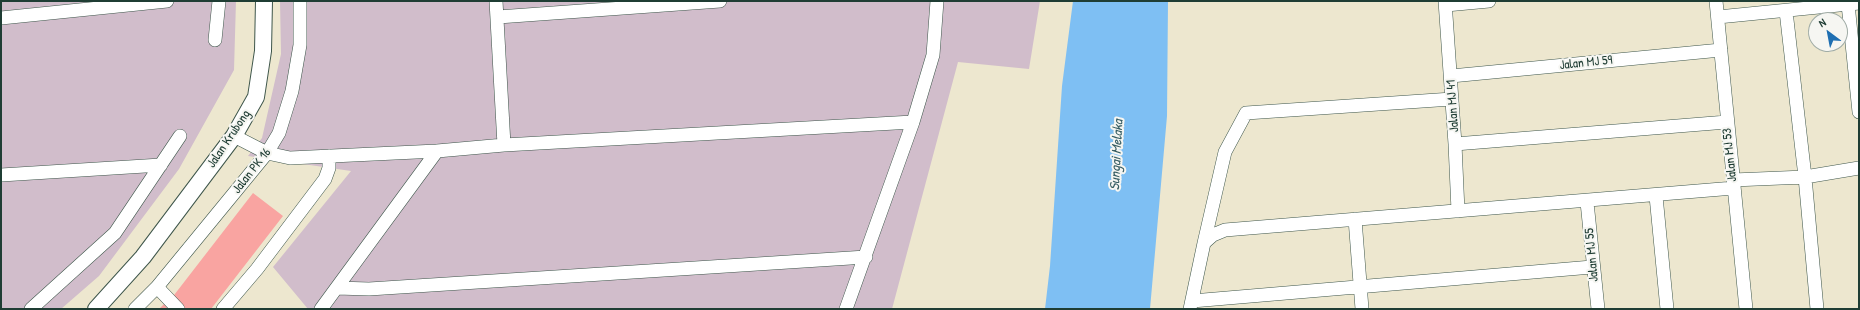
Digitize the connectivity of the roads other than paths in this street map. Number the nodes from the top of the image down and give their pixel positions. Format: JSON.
{"nodes":[{"id":1,"x":167,"y":1,"type":"edge"},
{"id":2,"x":219,"y":1,"type":"edge"},
{"id":3,"x":264,"y":1,"type":"edge"},
{"id":4,"x":300,"y":1,"type":"edge"},
{"id":5,"x":496,"y":1,"type":"edge"},
{"id":6,"x":720,"y":1,"type":"edge"},
{"id":7,"x":937,"y":1,"type":"edge"},
{"id":8,"x":1489,"y":1,"type":"edge"},
{"id":9,"x":1716,"y":1,"type":"edge"},
{"id":10,"x":1445,"y":3,"type":"edge"},
{"id":11,"x":1853,"y":4,"type":"edge"},
{"id":12,"x":1786,"y":11,"type":"junction"},
{"id":13,"x":498,"y":17,"type":"junction"},
{"id":14,"x":1718,"y":17,"type":"junction"},
{"id":15,"x":1,"y":18,"type":"edge"},
{"id":16,"x":215,"y":40,"type":"dead end"},
{"id":17,"x":1721,"y":50,"type":"junction"},
{"id":18,"x":1856,"y":55,"type":"edge"},
{"id":19,"x":1451,"y":76,"type":"junction"},
{"id":20,"x":1452,"y":99,"type":"junction"},
{"id":21,"x":1859,"y":112,"type":"edge"},
{"id":22,"x":913,"y":122,"type":"junction"},
{"id":23,"x":1727,"y":122,"type":"junction"},
{"id":24,"x":180,"y":136,"type":"dead end"},
{"id":25,"x":234,"y":136,"type":"junction"},
{"id":26,"x":1456,"y":144,"type":"junction"},
{"id":27,"x":504,"y":145,"type":"junction"},
{"id":28,"x":436,"y":152,"type":"junction"},
{"id":29,"x":267,"y":153,"type":"junction"},
{"id":30,"x":329,"y":156,"type":"junction"},
{"id":31,"x":161,"y":165,"type":"junction"},
{"id":32,"x":1859,"y":168,"type":"edge"},
{"id":33,"x":1,"y":175,"type":"edge"},
{"id":34,"x":1805,"y":177,"type":"junction"},
{"id":35,"x":1733,"y":184,"type":"junction"},
{"id":36,"x":1656,"y":196,"type":"junction"},
{"id":37,"x":1587,"y":202,"type":"junction"},
{"id":38,"x":1458,"y":211,"type":"junction"},
{"id":39,"x":1355,"y":219,"type":"junction"},
{"id":40,"x":1204,"y":243,"type":"junction"},
{"id":41,"x":143,"y":256,"type":"junction"},
{"id":42,"x":866,"y":257,"type":"junction"},
{"id":43,"x":1592,"y":267,"type":"junction"},
{"id":44,"x":157,"y":287,"type":"junction"},
{"id":45,"x":1360,"y":287,"type":"junction"},
{"id":46,"x":337,"y":288,"type":"junction"},
{"id":47,"x":1191,"y":305,"type":"edge"},
{"id":48,"x":31,"y":309,"type":"edge"},
{"id":49,"x":86,"y":309,"type":"edge"},
{"id":50,"x":96,"y":309,"type":"edge"},
{"id":51,"x":135,"y":309,"type":"edge"},
{"id":52,"x":178,"y":309,"type":"edge"},
{"id":53,"x":223,"y":309,"type":"edge"},
{"id":54,"x":321,"y":309,"type":"edge"},
{"id":55,"x":846,"y":309,"type":"edge"},
{"id":56,"x":1362,"y":309,"type":"edge"},
{"id":57,"x":1598,"y":309,"type":"edge"},
{"id":58,"x":1667,"y":309,"type":"edge"},
{"id":59,"x":1746,"y":309,"type":"edge"},
{"id":60,"x":1817,"y":309,"type":"edge"}],
"edges":[{"from":1,"to":15,"type":"street"},
{"from":2,"to":16,"type":"street"},
{"from":3,"to":25,"type":"main road","name":"Jalan Krubong"},
{"from":4,"to":29,"type":"street","name":"Jalan PK 16"},
{"from":5,"to":13,"type":"street"},
{"from":6,"to":13,"type":"street"},
{"from":7,"to":22,"type":"street"},
{"from":8,"to":10,"type":"street"},
{"from":9,"to":14,"type":"street","name":"Jalan MJ 53"},
{"from":10,"to":19,"type":"street","name":"Jalan MJ 41"},
{"from":11,"to":12,"type":"street"},
{"from":11,"to":18,"type":"street"},
{"from":12,"to":14,"type":"street"},
{"from":12,"to":34,"type":"street"},
{"from":13,"to":27,"type":"street"},
{"from":14,"to":17,"type":"street","name":"Jalan MJ 53"},
{"from":17,"to":19,"type":"street","name":"Jalan MJ 59"},
{"from":17,"to":23,"type":"street","name":"Jalan MJ 53"},
{"from":18,"to":21,"type":"street"},
{"from":19,"to":20,"type":"street","name":"Jalan MJ 41"},
{"from":20,"to":26,"type":"street","name":"Jalan MJ 41"},
{"from":20,"to":40,"type":"street"},
{"from":22,"to":27,"type":"street"},
{"from":22,"to":42,"type":"street"},
{"from":23,"to":26,"type":"street"},
{"from":23,"to":35,"type":"street","name":"Jalan MJ 53"},
{"from":24,"to":31,"type":"street"},
{"from":25,"to":29,"type":"street"},
{"from":25,"to":41,"type":"main road","name":"Jalan Krubong"},
{"from":26,"to":38,"type":"street","name":"Jalan MJ 41"},
{"from":27,"to":28,"type":"street"},
{"from":28,"to":30,"type":"street"},
{"from":28,"to":46,"type":"street"},
{"from":29,"to":30,"type":"street"},
{"from":29,"to":44,"type":"street","name":"Jalan PK 16"},
{"from":30,"to":53,"type":"street"},
{"from":31,"to":33,"type":"street"},
{"from":31,"to":48,"type":"street"},
{"from":32,"to":34,"type":"street"},
{"from":34,"to":35,"type":"street"},
{"from":34,"to":60,"type":"street"},
{"from":35,"to":36,"type":"street"},
{"from":35,"to":59,"type":"street","name":"Jalan MJ 53"},
{"from":36,"to":37,"type":"street"},
{"from":36,"to":58,"type":"street"},
{"from":37,"to":38,"type":"street"},
{"from":37,"to":43,"type":"street","name":"Jalan MJ 55"},
{"from":38,"to":39,"type":"street"},
{"from":39,"to":40,"type":"street"},
{"from":39,"to":45,"type":"street"},
{"from":40,"to":47,"type":"street"},
{"from":41,"to":49,"type":"main road","name":"Jalan Krubong"},
{"from":41,"to":50,"type":"main road","name":"Jalan Krubong"},
{"from":42,"to":46,"type":"street"},
{"from":42,"to":55,"type":"street"},
{"from":43,"to":45,"type":"street"},
{"from":43,"to":57,"type":"street","name":"Jalan MJ 55"},
{"from":44,"to":51,"type":"street","name":"Jalan PK 16"},
{"from":44,"to":52,"type":"street"},
{"from":45,"to":47,"type":"street"},
{"from":45,"to":56,"type":"street"},
{"from":46,"to":54,"type":"street"}]}
